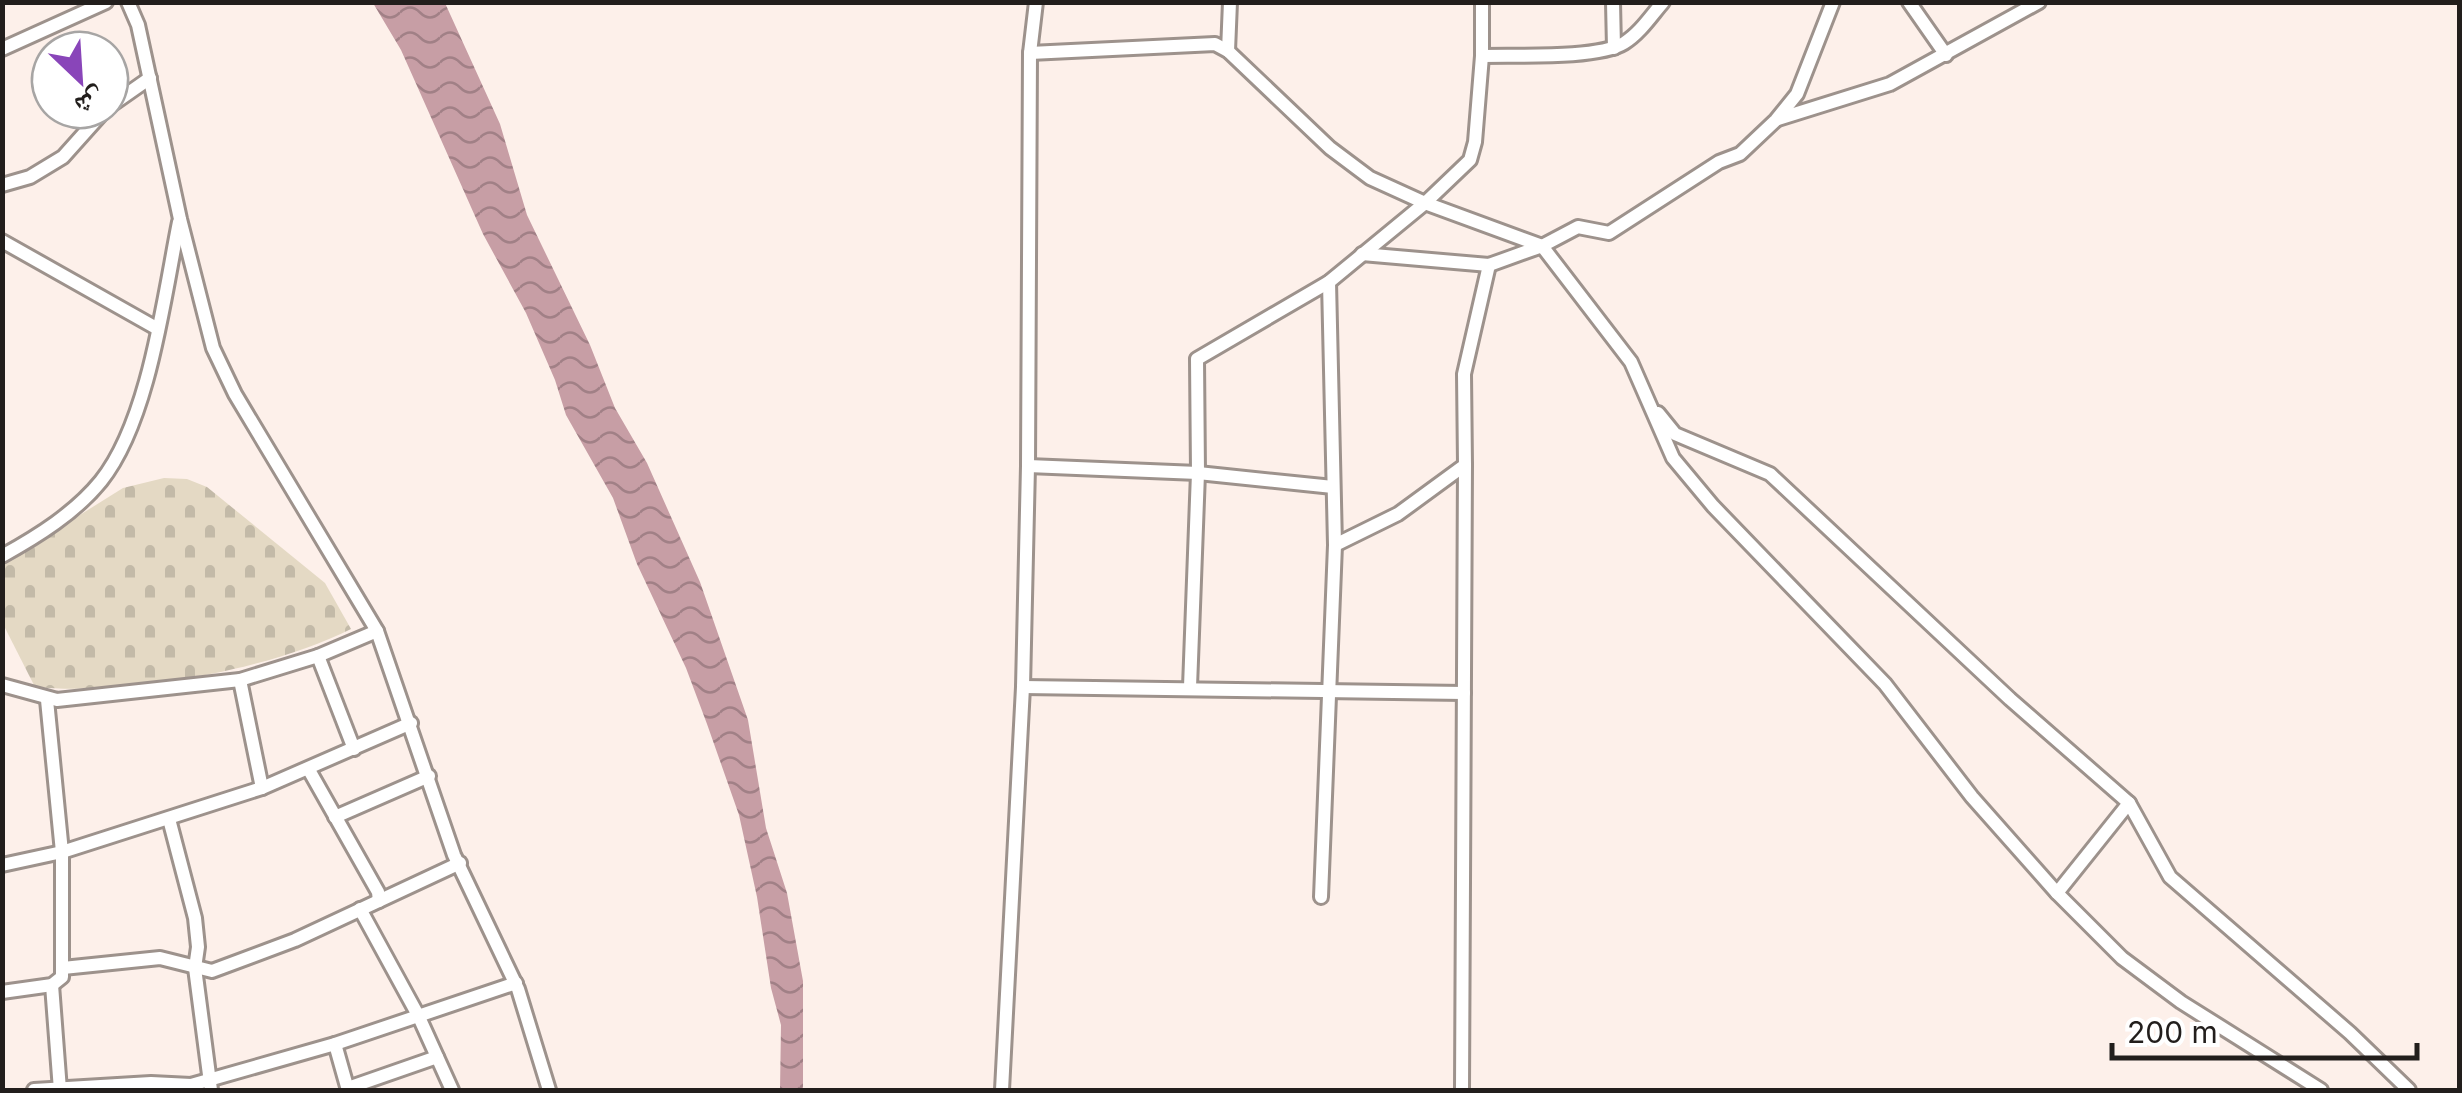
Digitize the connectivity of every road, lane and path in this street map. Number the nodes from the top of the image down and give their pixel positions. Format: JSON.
{"nodes":[{"id":1,"x":68,"y":2,"type":"edge"},
{"id":2,"x":106,"y":2,"type":"edge"},
{"id":3,"x":128,"y":2,"type":"edge"},
{"id":4,"x":1036,"y":2,"type":"edge"},
{"id":5,"x":1230,"y":2,"type":"edge"},
{"id":6,"x":1482,"y":2,"type":"edge"},
{"id":7,"x":1613,"y":2,"type":"edge"},
{"id":8,"x":1662,"y":2,"type":"edge"},
{"id":9,"x":1832,"y":2,"type":"edge"},
{"id":10,"x":1909,"y":2,"type":"edge"},
{"id":11,"x":2038,"y":3,"type":"edge"},
{"id":12,"x":72,"y":17,"type":"junction"},
{"id":13,"x":1614,"y":48,"type":"junction"},
{"id":14,"x":2,"y":50,"type":"edge"},
{"id":15,"x":1228,"y":50,"type":"junction"},
{"id":16,"x":1030,"y":52,"type":"junction"},
{"id":17,"x":1946,"y":55,"type":"junction"},
{"id":18,"x":1482,"y":56,"type":"junction"},
{"id":19,"x":150,"y":78,"type":"junction"},
{"id":20,"x":130,"y":92,"type":"edge"},
{"id":21,"x":1776,"y":120,"type":"junction"},
{"id":22,"x":87,"y":130,"type":"edge"},
{"id":23,"x":2,"y":186,"type":"edge"},
{"id":24,"x":1425,"y":203,"type":"junction"},
{"id":25,"x":180,"y":219,"type":"junction"},
{"id":26,"x":2,"y":241,"type":"edge"},
{"id":27,"x":1542,"y":246,"type":"junction"},
{"id":28,"x":1362,"y":254,"type":"junction"},
{"id":29,"x":1489,"y":264,"type":"junction"},
{"id":30,"x":1329,"y":282,"type":"junction"},
{"id":31,"x":158,"y":329,"type":"junction"},
{"id":32,"x":1648,"y":401,"type":"junction"},
{"id":33,"x":1465,"y":465,"type":"junction"},
{"id":34,"x":1028,"y":466,"type":"junction"},
{"id":35,"x":1198,"y":473,"type":"junction"},
{"id":36,"x":1333,"y":486,"type":"junction"},
{"id":37,"x":1335,"y":545,"type":"junction"},
{"id":38,"x":2,"y":556,"type":"edge"},
{"id":39,"x":376,"y":631,"type":"junction"},
{"id":40,"x":318,"y":656,"type":"junction"},
{"id":41,"x":240,"y":680,"type":"junction"},
{"id":42,"x":2,"y":686,"type":"edge"},
{"id":43,"x":1190,"y":687,"type":"junction"},
{"id":44,"x":1023,"y":688,"type":"junction"},
{"id":45,"x":1331,"y":691,"type":"junction"},
{"id":46,"x":1464,"y":693,"type":"junction"},
{"id":47,"x":48,"y":700,"type":"junction"},
{"id":48,"x":411,"y":723,"type":"junction"},
{"id":49,"x":354,"y":749,"type":"junction"},
{"id":50,"x":308,"y":770,"type":"junction"},
{"id":51,"x":429,"y":776,"type":"junction"},
{"id":52,"x":262,"y":788,"type":"junction"},
{"id":53,"x":2129,"y":803,"type":"junction"},
{"id":54,"x":335,"y":817,"type":"junction"},
{"id":55,"x":169,"y":818,"type":"junction"},
{"id":56,"x":62,"y":852,"type":"junction"},
{"id":57,"x":2,"y":864,"type":"edge"},
{"id":58,"x":460,"y":864,"type":"junction"},
{"id":59,"x":2057,"y":893,"type":"junction"},
{"id":60,"x":1321,"y":897,"type":"dead end"},
{"id":61,"x":379,"y":901,"type":"junction"},
{"id":62,"x":360,"y":909,"type":"junction"},
{"id":63,"x":63,"y":968,"type":"junction"},
{"id":64,"x":195,"y":968,"type":"junction"},
{"id":65,"x":516,"y":983,"type":"junction"},
{"id":66,"x":52,"y":985,"type":"junction"},
{"id":67,"x":2,"y":992,"type":"edge"},
{"id":68,"x":419,"y":1017,"type":"junction"},
{"id":69,"x":335,"y":1044,"type":"junction"},
{"id":70,"x":437,"y":1057,"type":"junction"},
{"id":71,"x":209,"y":1085,"type":"edge"},
{"id":72,"x":60,"y":1089,"type":"edge"},
{"id":73,"x":348,"y":1089,"type":"edge"},
{"id":74,"x":34,"y":1090,"type":"edge"},
{"id":75,"x":452,"y":1090,"type":"edge"},
{"id":76,"x":547,"y":1090,"type":"edge"},
{"id":77,"x":1002,"y":1090,"type":"edge"},
{"id":78,"x":1462,"y":1090,"type":"edge"},
{"id":79,"x":2321,"y":1090,"type":"edge"},
{"id":80,"x":2409,"y":1090,"type":"edge"}],
"edges":[{"from":1,"to":12,"type":"street"},
{"from":2,"to":12,"type":"street"},
{"from":3,"to":19,"type":"street"},
{"from":4,"to":16,"type":"street"},
{"from":5,"to":15,"type":"street"},
{"from":6,"to":18,"type":"street"},
{"from":7,"to":13,"type":"street"},
{"from":8,"to":13,"type":"street"},
{"from":9,"to":21,"type":"street"},
{"from":10,"to":17,"type":"street"},
{"from":11,"to":17,"type":"street"},
{"from":12,"to":14,"type":"street"},
{"from":13,"to":18,"type":"street"},
{"from":15,"to":16,"type":"street"},
{"from":15,"to":24,"type":"street"},
{"from":16,"to":34,"type":"street"},
{"from":17,"to":21,"type":"street"},
{"from":18,"to":24,"type":"street"},
{"from":19,"to":20,"type":"street"},
{"from":19,"to":25,"type":"street"},
{"from":21,"to":27,"type":"street"},
{"from":22,"to":23,"type":"street"},
{"from":24,"to":27,"type":"street"},
{"from":24,"to":28,"type":"street"},
{"from":25,"to":31,"type":"street"},
{"from":25,"to":39,"type":"street"},
{"from":26,"to":31,"type":"street"},
{"from":27,"to":29,"type":"street"},
{"from":27,"to":32,"type":"street"},
{"from":28,"to":29,"type":"street"},
{"from":28,"to":30,"type":"street"},
{"from":29,"to":33,"type":"street"},
{"from":30,"to":35,"type":"street"},
{"from":30,"to":36,"type":"street"},
{"from":31,"to":38,"type":"street"},
{"from":32,"to":53,"type":"street"},
{"from":32,"to":59,"type":"street"},
{"from":33,"to":37,"type":"street"},
{"from":33,"to":46,"type":"street"},
{"from":34,"to":35,"type":"street"},
{"from":34,"to":44,"type":"street"},
{"from":35,"to":36,"type":"street"},
{"from":35,"to":43,"type":"street"},
{"from":36,"to":37,"type":"street"},
{"from":37,"to":45,"type":"street"},
{"from":39,"to":40,"type":"street"},
{"from":39,"to":48,"type":"street"},
{"from":40,"to":41,"type":"street"},
{"from":40,"to":49,"type":"street"},
{"from":41,"to":47,"type":"street"},
{"from":41,"to":52,"type":"street"},
{"from":42,"to":47,"type":"street"},
{"from":43,"to":44,"type":"street"},
{"from":43,"to":45,"type":"street"},
{"from":44,"to":77,"type":"street"},
{"from":45,"to":46,"type":"street"},
{"from":45,"to":60,"type":"street"},
{"from":46,"to":78,"type":"street"},
{"from":47,"to":56,"type":"street"},
{"from":48,"to":49,"type":"street"},
{"from":48,"to":51,"type":"street"},
{"from":49,"to":50,"type":"street"},
{"from":50,"to":52,"type":"street"},
{"from":50,"to":54,"type":"street"},
{"from":51,"to":54,"type":"street"},
{"from":51,"to":58,"type":"street"},
{"from":52,"to":55,"type":"street"},
{"from":53,"to":59,"type":"street"},
{"from":53,"to":80,"type":"street"},
{"from":54,"to":61,"type":"street"},
{"from":55,"to":56,"type":"street"},
{"from":55,"to":64,"type":"street"},
{"from":56,"to":57,"type":"street"},
{"from":56,"to":63,"type":"street"},
{"from":58,"to":61,"type":"street"},
{"from":58,"to":65,"type":"street"},
{"from":59,"to":79,"type":"street"},
{"from":61,"to":62,"type":"street"},
{"from":62,"to":64,"type":"street"},
{"from":62,"to":68,"type":"street"},
{"from":63,"to":64,"type":"street"},
{"from":63,"to":66,"type":"street"},
{"from":64,"to":71,"type":"street"},
{"from":65,"to":68,"type":"street"},
{"from":65,"to":76,"type":"street"},
{"from":66,"to":67,"type":"street"},
{"from":66,"to":72,"type":"street"},
{"from":68,"to":69,"type":"street"},
{"from":68,"to":70,"type":"street"},
{"from":69,"to":71,"type":"street"},
{"from":69,"to":73,"type":"street"},
{"from":70,"to":73,"type":"street"},
{"from":70,"to":75,"type":"street"},
{"from":71,"to":72,"type":"street"},
{"from":72,"to":74,"type":"street"}]}
